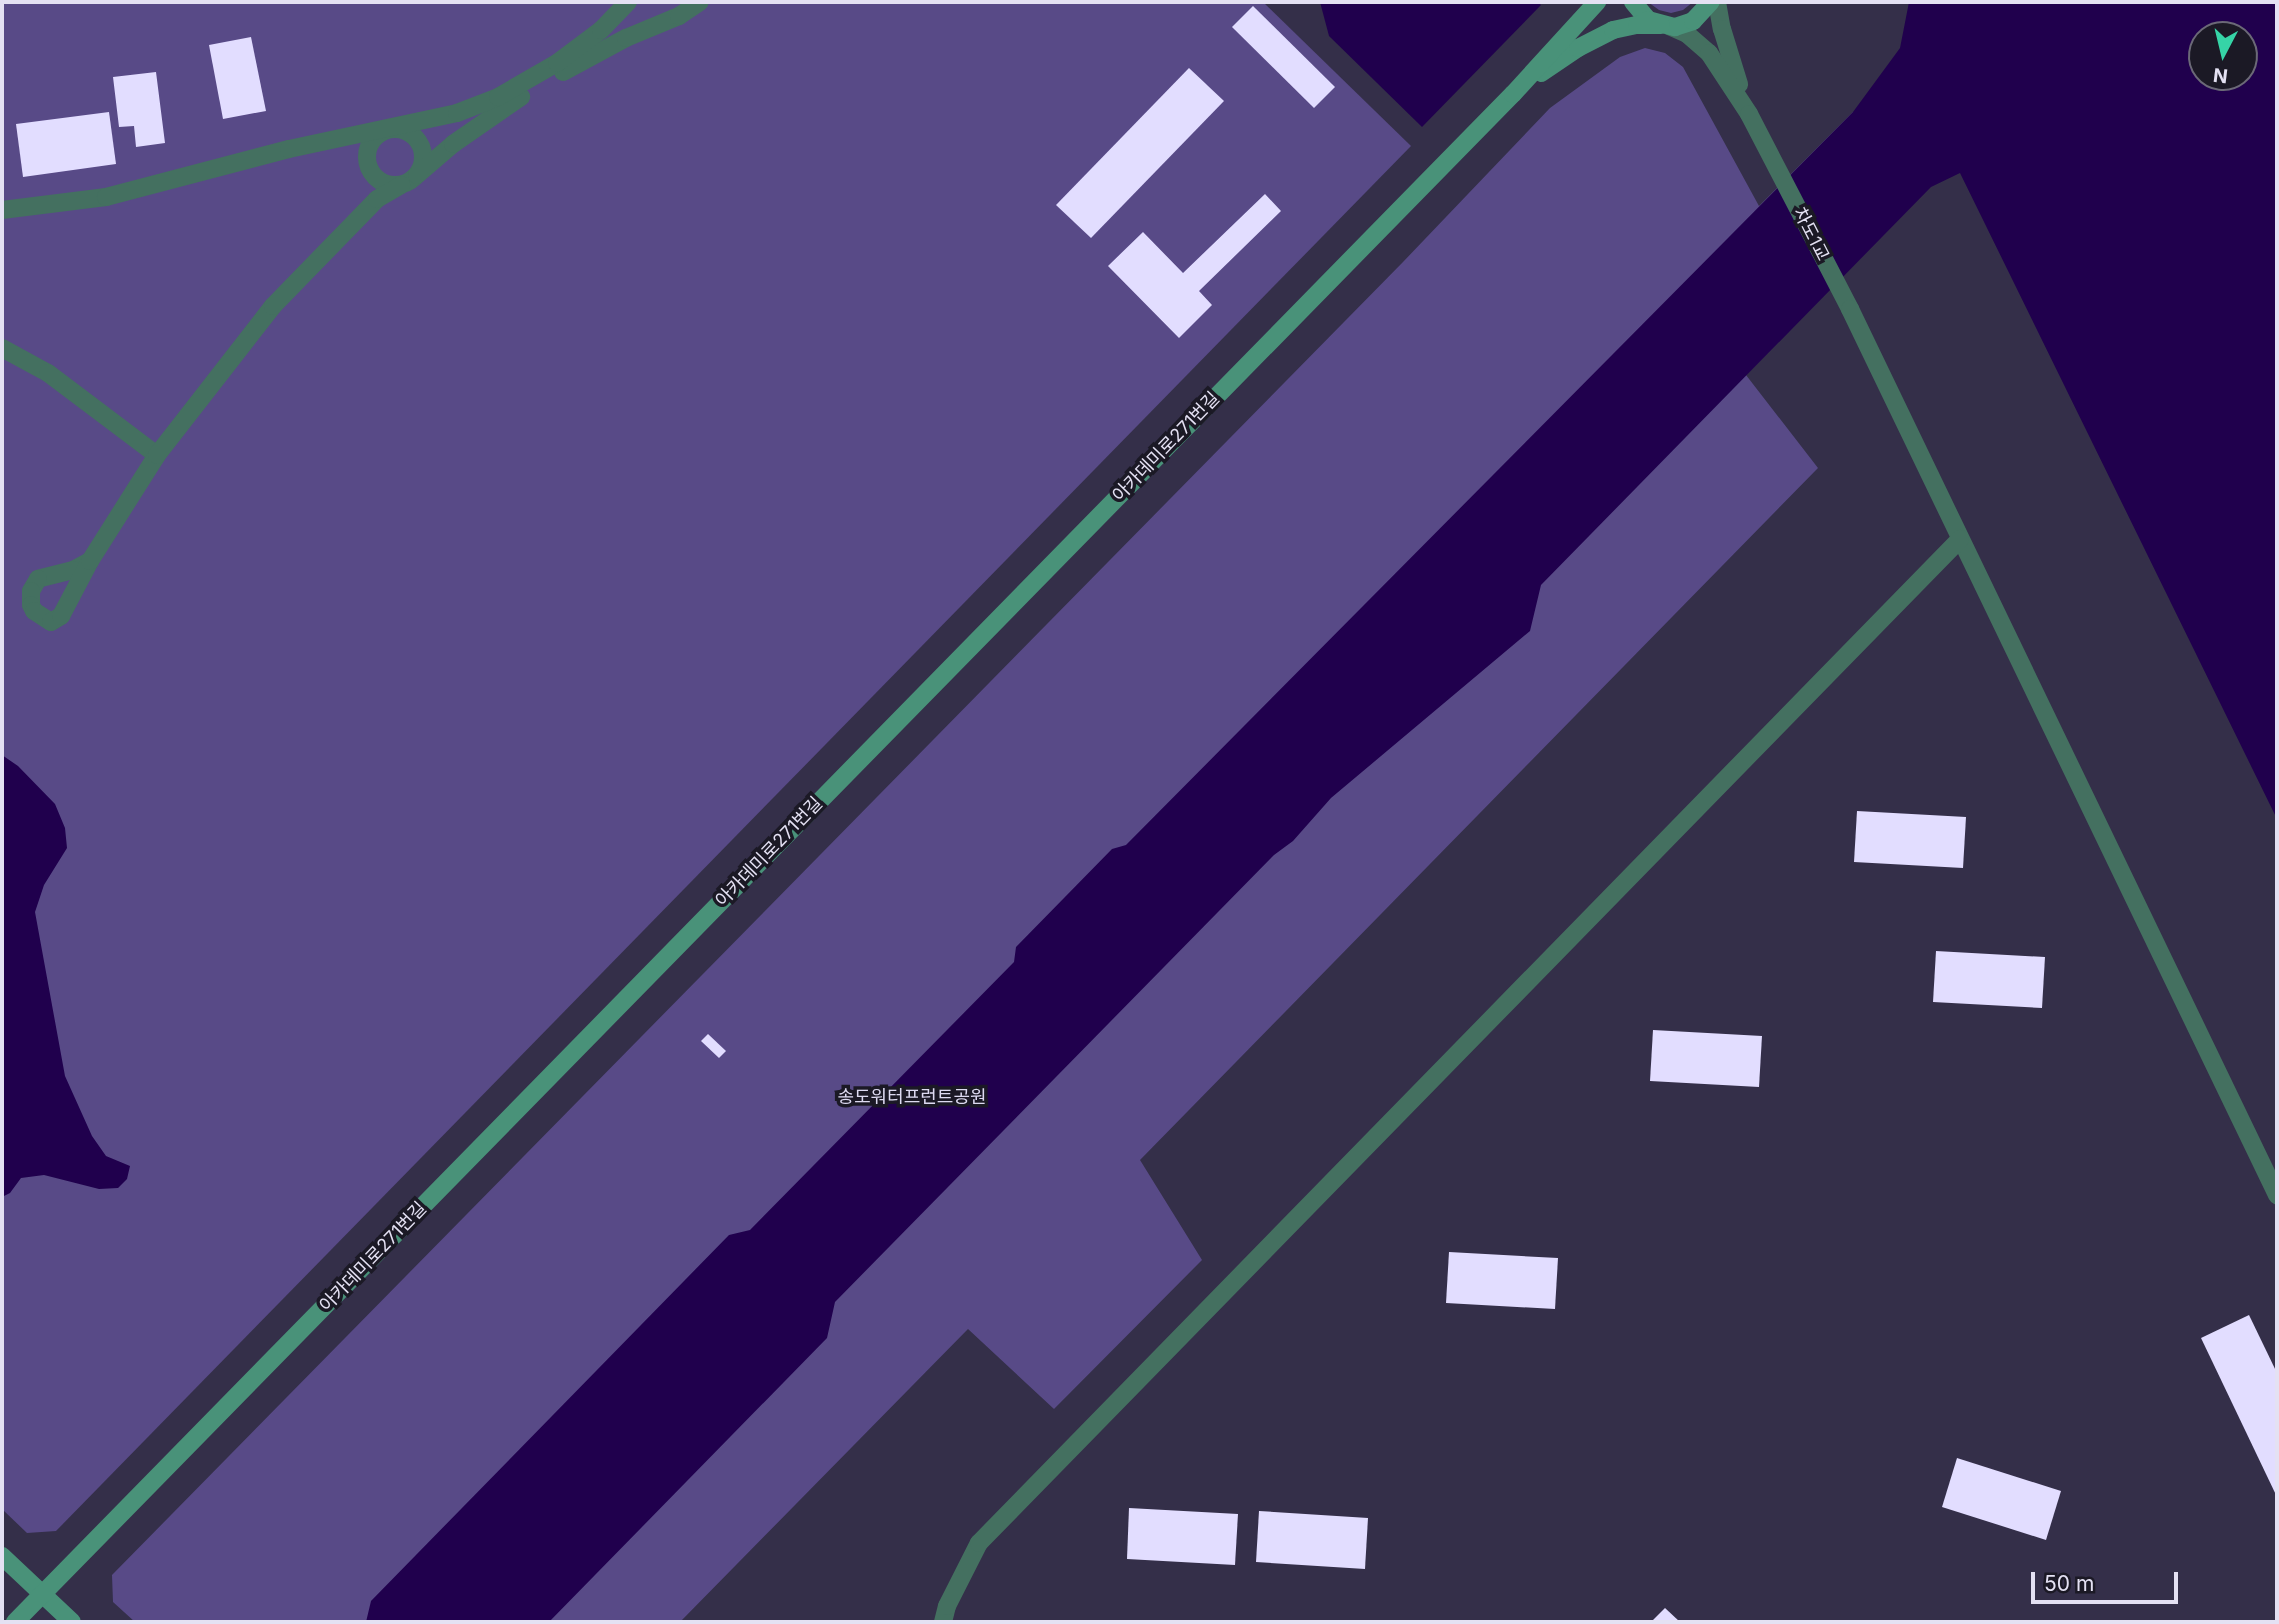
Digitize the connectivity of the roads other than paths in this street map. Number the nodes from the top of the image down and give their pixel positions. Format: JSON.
{"nodes":[{"id":1,"x":628,"y":2,"type":"edge"},
{"id":2,"x":699,"y":2,"type":"edge"},
{"id":3,"x":1597,"y":2,"type":"edge"},
{"id":4,"x":1633,"y":2,"type":"edge"},
{"id":5,"x":1711,"y":2,"type":"edge"},
{"id":6,"x":1717,"y":2,"type":"edge"},
{"id":7,"x":1665,"y":26,"type":"junction"},
{"id":8,"x":1513,"y":94,"type":"junction"},
{"id":9,"x":1749,"y":114,"type":"junction"},
{"id":10,"x":390,"y":129,"type":"junction"},
{"id":11,"x":341,"y":139,"type":"junction"},
{"id":12,"x":366,"y":153,"type":"junction"},
{"id":13,"x":417,"y":175,"type":"junction"},
{"id":14,"x":375,"y":177,"type":"junction"},
{"id":15,"x":401,"y":185,"type":"junction"},
{"id":16,"x":377,"y":199,"type":"junction"},
{"id":17,"x":2,"y":210,"type":"edge"},
{"id":18,"x":2,"y":348,"type":"edge"},
{"id":19,"x":157,"y":455,"type":"junction"},
{"id":20,"x":1960,"y":539,"type":"junction"},
{"id":21,"x":90,"y":561,"type":"dead end"},
{"id":22,"x":2277,"y":1195,"type":"edge"},
{"id":23,"x":2,"y":1556,"type":"edge"},
{"id":24,"x":42,"y":1595,"type":"junction"},
{"id":25,"x":21,"y":1616,"type":"edge"},
{"id":26,"x":2,"y":1617,"type":"edge"},
{"id":27,"x":8,"y":1622,"type":"edge"},
{"id":28,"x":72,"y":1622,"type":"edge"},
{"id":29,"x":943,"y":1622,"type":"edge"}],
"edges":[{"from":1,"to":10,"type":"street"},
{"from":2,"to":13,"type":"street"},
{"from":3,"to":8,"type":"street"},
{"from":4,"to":7,"type":"street"},
{"from":5,"to":7,"type":"street"},
{"from":6,"to":9,"type":"street"},
{"from":7,"to":8,"type":"street"},
{"from":7,"to":9,"type":"street"},
{"from":8,"to":24,"type":"street","name":"아카데미로271번길"},
{"from":9,"to":20,"type":"street","name":"차도1교"},
{"from":10,"to":11,"type":"street"},
{"from":10,"to":12,"type":"street"},
{"from":10,"to":13,"type":"street"},
{"from":11,"to":12,"type":"street"},
{"from":11,"to":17,"type":"street"},
{"from":12,"to":14,"type":"street"},
{"from":13,"to":15,"type":"street"},
{"from":14,"to":15,"type":"street"},
{"from":14,"to":16,"type":"street"},
{"from":15,"to":16,"type":"street"},
{"from":16,"to":19,"type":"street"},
{"from":18,"to":19,"type":"street"},
{"from":19,"to":21,"type":"street"},
{"from":20,"to":22,"type":"street","name":"차도1교"},
{"from":20,"to":29,"type":"street"},
{"from":23,"to":24,"type":"street"},
{"from":24,"to":25,"type":"street","name":"아카데미로271번길"},
{"from":24,"to":28,"type":"street"},
{"from":26,"to":27,"type":"street"}]}
